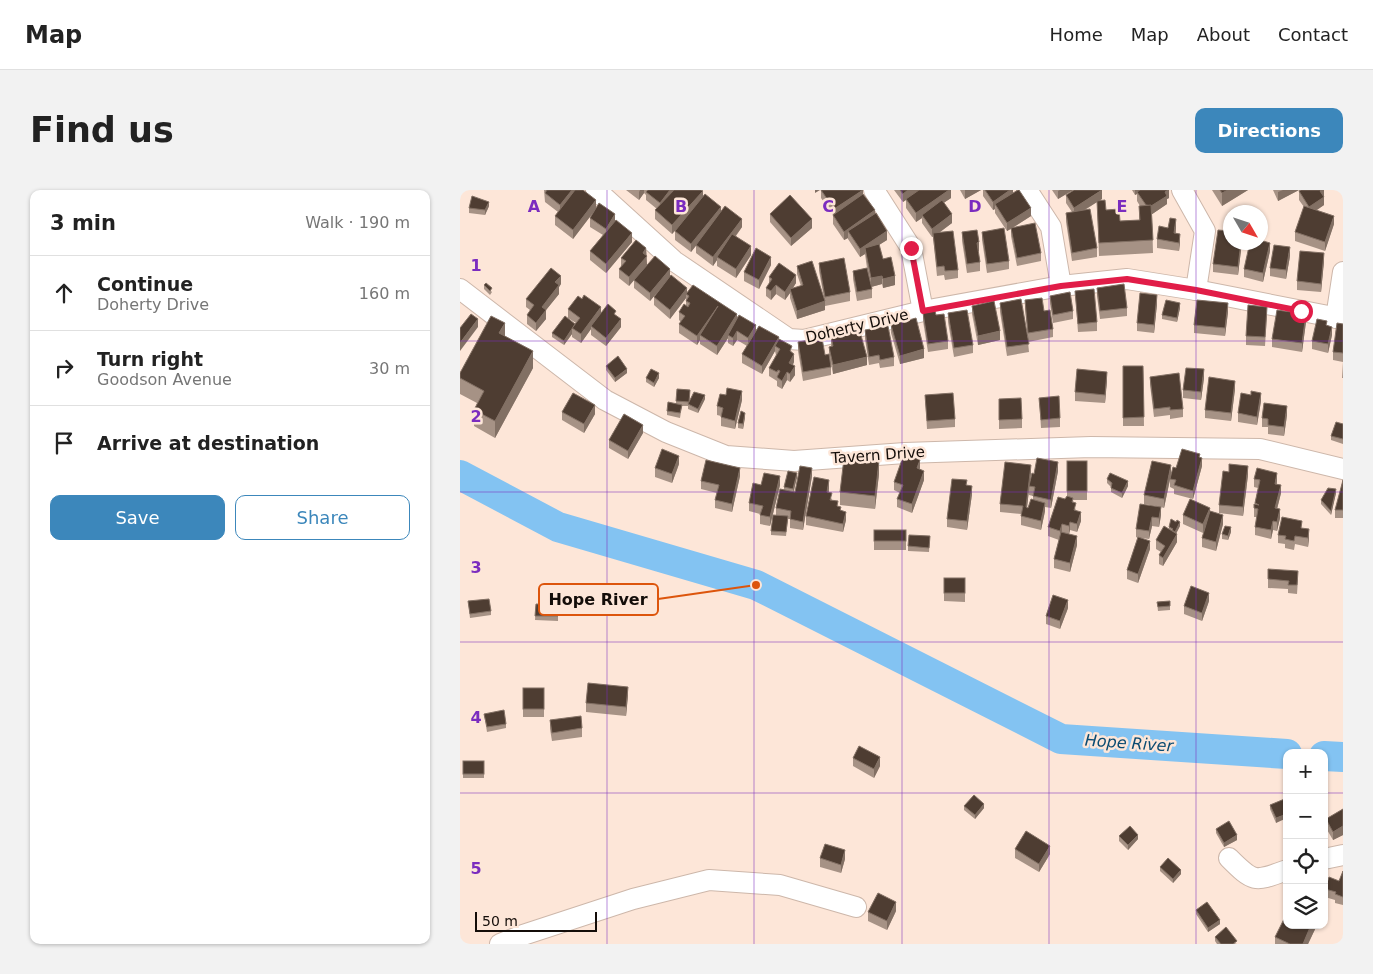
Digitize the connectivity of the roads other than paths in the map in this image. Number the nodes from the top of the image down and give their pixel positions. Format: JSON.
{"nodes":[{"id":1,"x":596,"y":190,"type":"edge"},
{"id":2,"x":874,"y":190,"type":"edge"},
{"id":3,"x":1027,"y":190,"type":"edge"},
{"id":4,"x":1182,"y":190,"type":"edge"},
{"id":5,"x":1343,"y":272,"type":"edge"},
{"id":6,"x":1061,"y":286,"type":"junction"},
{"id":7,"x":460,"y":289,"type":"edge"},
{"id":8,"x":1196,"y":290,"type":"junction"},
{"id":9,"x":923,"y":311,"type":"junction"},
{"id":10,"x":1339,"y":318,"type":"edge"},
{"id":11,"x":1343,"y":470,"type":"edge"},
{"id":12,"x":1343,"y":855,"type":"edge"},
{"id":13,"x":1230,"y":858,"type":"dead end"},
{"id":14,"x":1328,"y":858,"type":"edge"},
{"id":15,"x":1283,"y":871,"type":"edge"},
{"id":16,"x":856,"y":907,"type":"dead end"},
{"id":17,"x":500,"y":944,"type":"edge"}],
"edges":[{"from":1,"to":9,"type":"street","name":"Doherty Drive"},
{"from":2,"to":9,"type":"street"},
{"from":3,"to":6,"type":"street"},
{"from":4,"to":8,"type":"street"},
{"from":5,"to":10,"type":"street"},
{"from":6,"to":8,"type":"street","name":"Doherty Drive"},
{"from":6,"to":9,"type":"street","name":"Doherty Drive"},
{"from":7,"to":11,"type":"street","name":"Tavern Drive"},
{"from":8,"to":10,"type":"street","name":"Doherty Drive"},
{"from":12,"to":14,"type":"street"},
{"from":13,"to":15,"type":"street"},
{"from":16,"to":17,"type":"street"}]}
